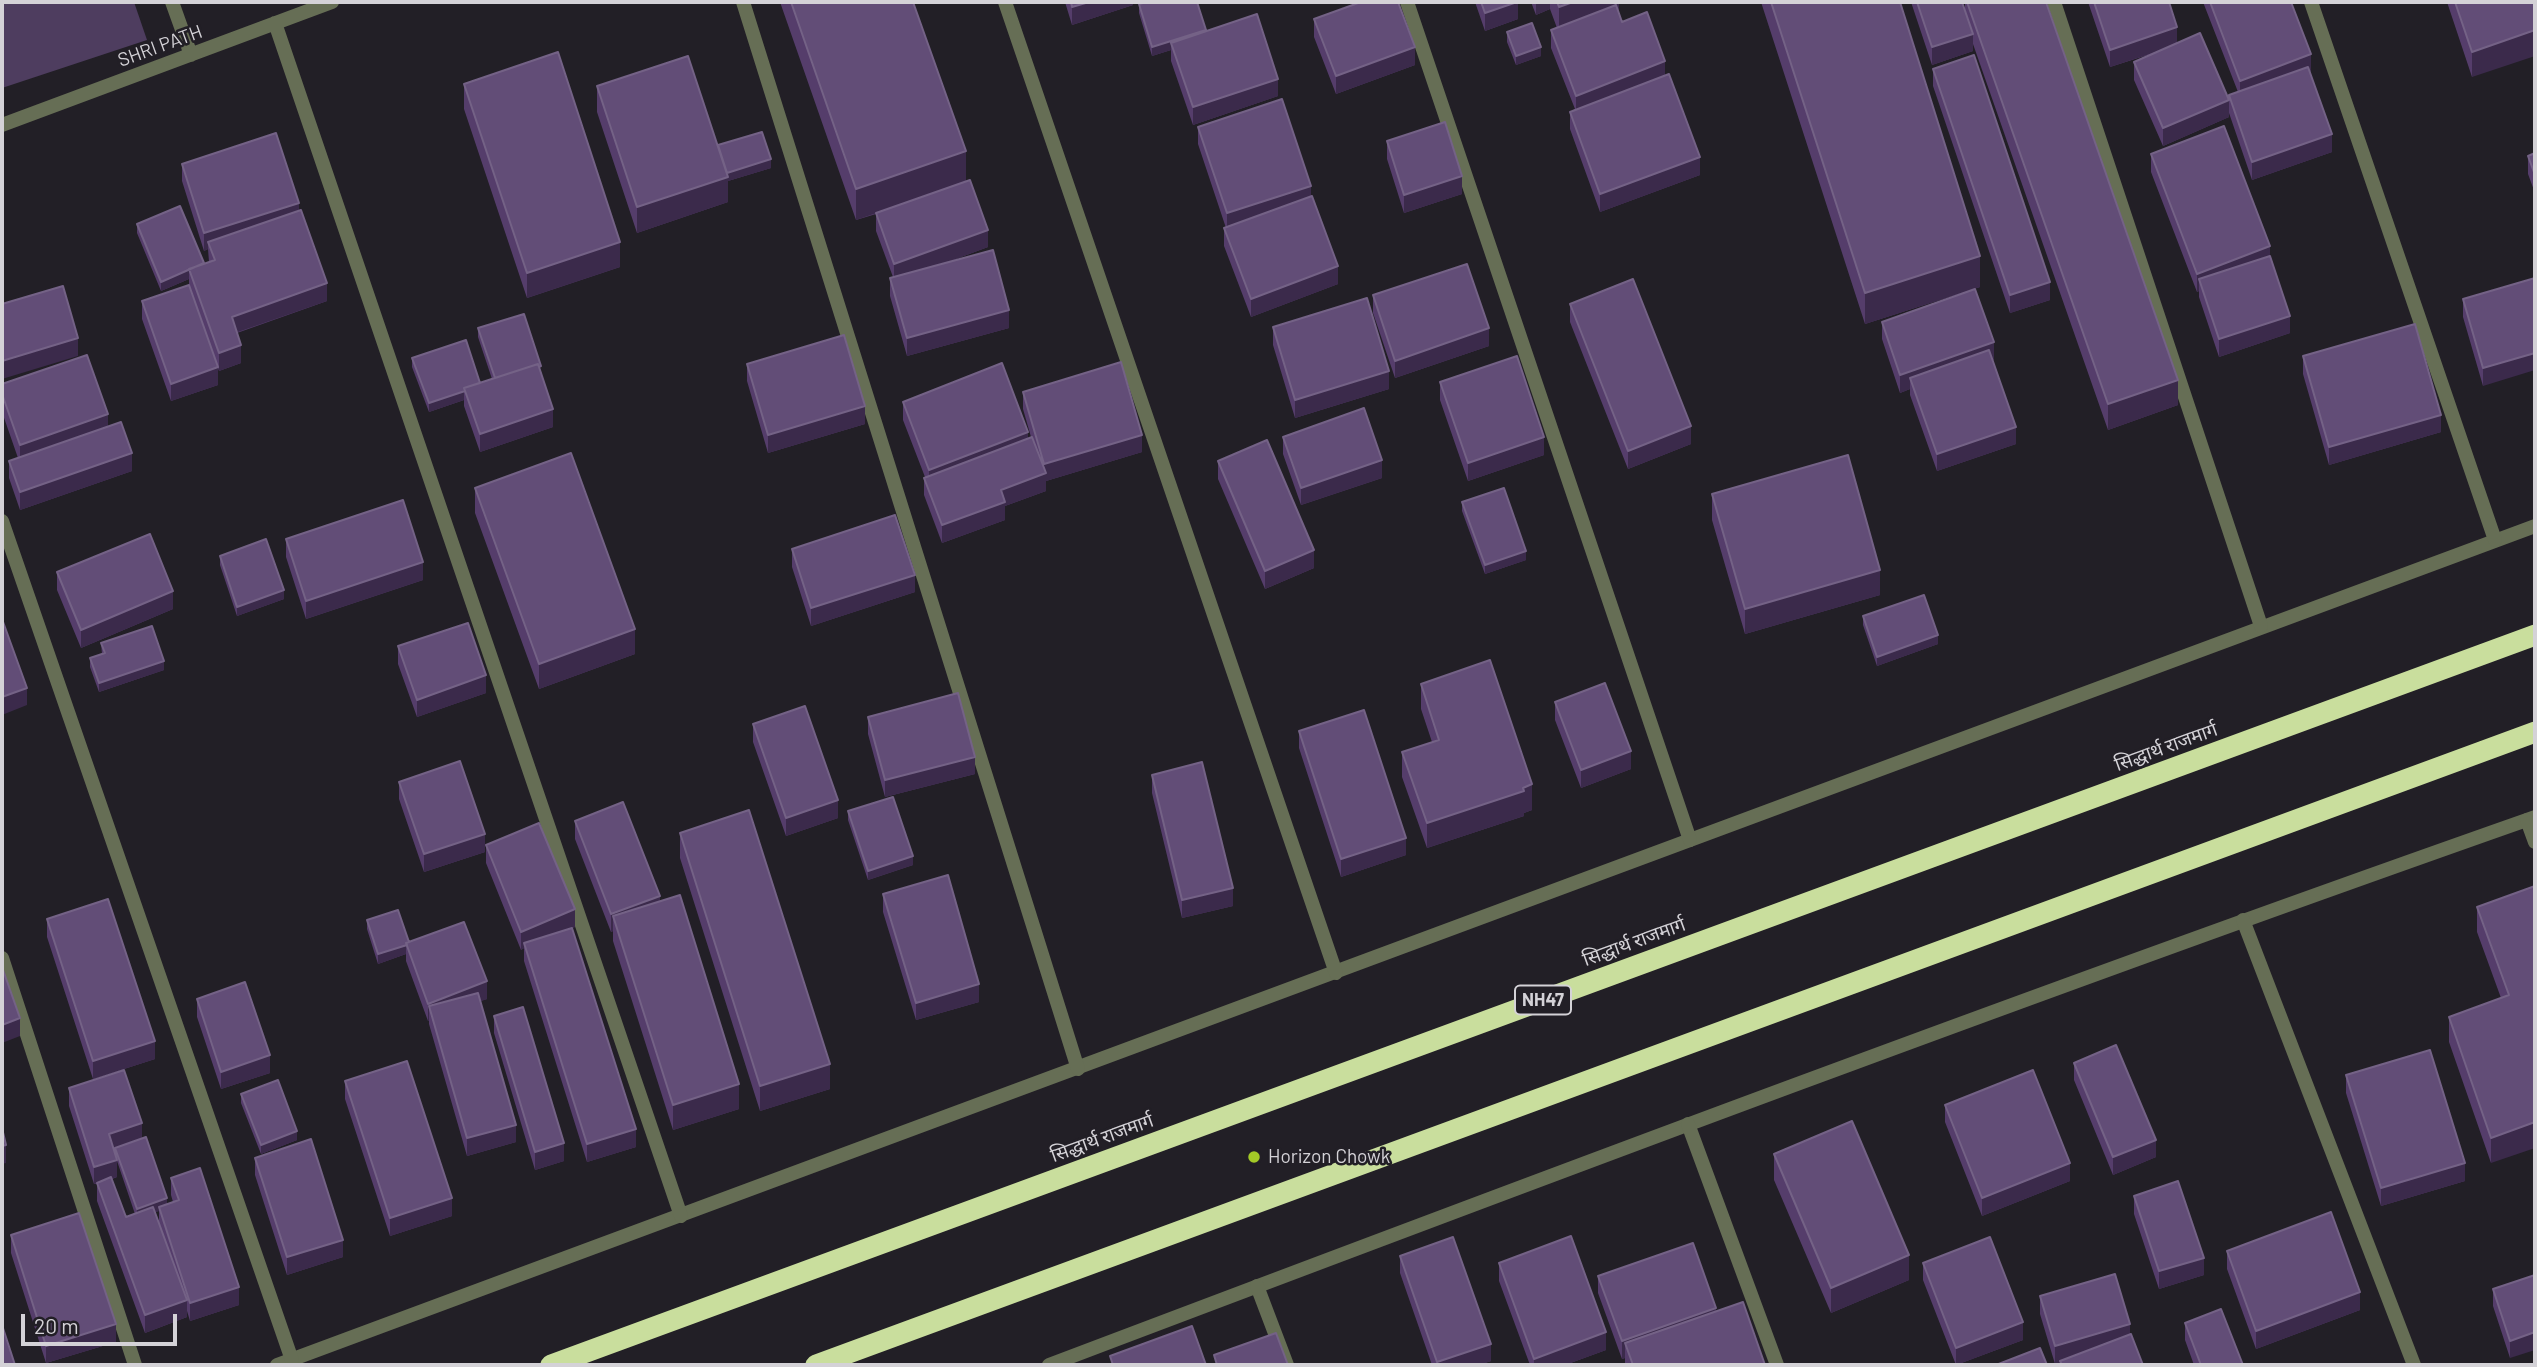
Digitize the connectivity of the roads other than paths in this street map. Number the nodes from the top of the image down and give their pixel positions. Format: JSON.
{"nodes":[{"id":1,"x":172,"y":2,"type":"edge"},
{"id":2,"x":332,"y":2,"type":"edge"},
{"id":3,"x":743,"y":2,"type":"edge"},
{"id":4,"x":1005,"y":2,"type":"edge"},
{"id":5,"x":1407,"y":2,"type":"edge"},
{"id":6,"x":2054,"y":2,"type":"edge"},
{"id":7,"x":2311,"y":2,"type":"edge"},
{"id":8,"x":275,"y":23,"type":"junction"},
{"id":9,"x":191,"y":55,"type":"junction"},
{"id":10,"x":2,"y":125,"type":"edge"},
{"id":11,"x":2,"y":521,"type":"edge"},
{"id":12,"x":2535,"y":526,"type":"edge"},
{"id":13,"x":2495,"y":540,"type":"junction"},
{"id":14,"x":2261,"y":626,"type":"junction"},
{"id":15,"x":2535,"y":635,"type":"edge"},
{"id":16,"x":2535,"y":732,"type":"edge"},
{"id":17,"x":2531,"y":818,"type":"edge"},
{"id":18,"x":1690,"y":840,"type":"junction"},
{"id":19,"x":2535,"y":842,"type":"edge"},
{"id":20,"x":2243,"y":920,"type":"junction"},
{"id":21,"x":2,"y":958,"type":"edge"},
{"id":22,"x":1336,"y":973,"type":"junction"},
{"id":23,"x":1078,"y":1069,"type":"junction"},
{"id":24,"x":1688,"y":1124,"type":"junction"},
{"id":25,"x":681,"y":1216,"type":"junction"},
{"id":26,"x":1257,"y":1286,"type":"junction"},
{"id":27,"x":292,"y":1360,"type":"junction"},
{"id":28,"x":135,"y":1365,"type":"edge"},
{"id":29,"x":277,"y":1365,"type":"edge"},
{"id":30,"x":551,"y":1365,"type":"edge"},
{"id":31,"x":816,"y":1365,"type":"edge"},
{"id":32,"x":1049,"y":1365,"type":"edge"},
{"id":33,"x":1287,"y":1365,"type":"edge"},
{"id":34,"x":1777,"y":1365,"type":"edge"},
{"id":35,"x":2414,"y":1365,"type":"edge"}],
"edges":[{"from":1,"to":9,"type":"street"},
{"from":2,"to":8,"type":"street","name":"SHRI PATH"},
{"from":3,"to":23,"type":"street"},
{"from":4,"to":22,"type":"street"},
{"from":5,"to":18,"type":"street"},
{"from":6,"to":14,"type":"street"},
{"from":7,"to":13,"type":"street"},
{"from":8,"to":9,"type":"street","name":"SHRI PATH"},
{"from":8,"to":25,"type":"street"},
{"from":9,"to":10,"type":"street","name":"SHRI PATH"},
{"from":11,"to":27,"type":"street"},
{"from":12,"to":13,"type":"street"},
{"from":13,"to":14,"type":"street"},
{"from":14,"to":18,"type":"street"},
{"from":15,"to":30,"type":"highway","name":"सिद्धार्थ राजमार्ग","number":"NH47"},
{"from":16,"to":31,"type":"highway"},
{"from":17,"to":19,"type":"street"},
{"from":17,"to":20,"type":"street"},
{"from":18,"to":22,"type":"street"},
{"from":20,"to":24,"type":"street"},
{"from":20,"to":35,"type":"street"},
{"from":21,"to":28,"type":"street"},
{"from":22,"to":23,"type":"street"},
{"from":23,"to":25,"type":"street"},
{"from":24,"to":26,"type":"street"},
{"from":24,"to":34,"type":"street"},
{"from":25,"to":27,"type":"street"},
{"from":26,"to":32,"type":"street"},
{"from":26,"to":33,"type":"street"},
{"from":27,"to":29,"type":"street"}]}
